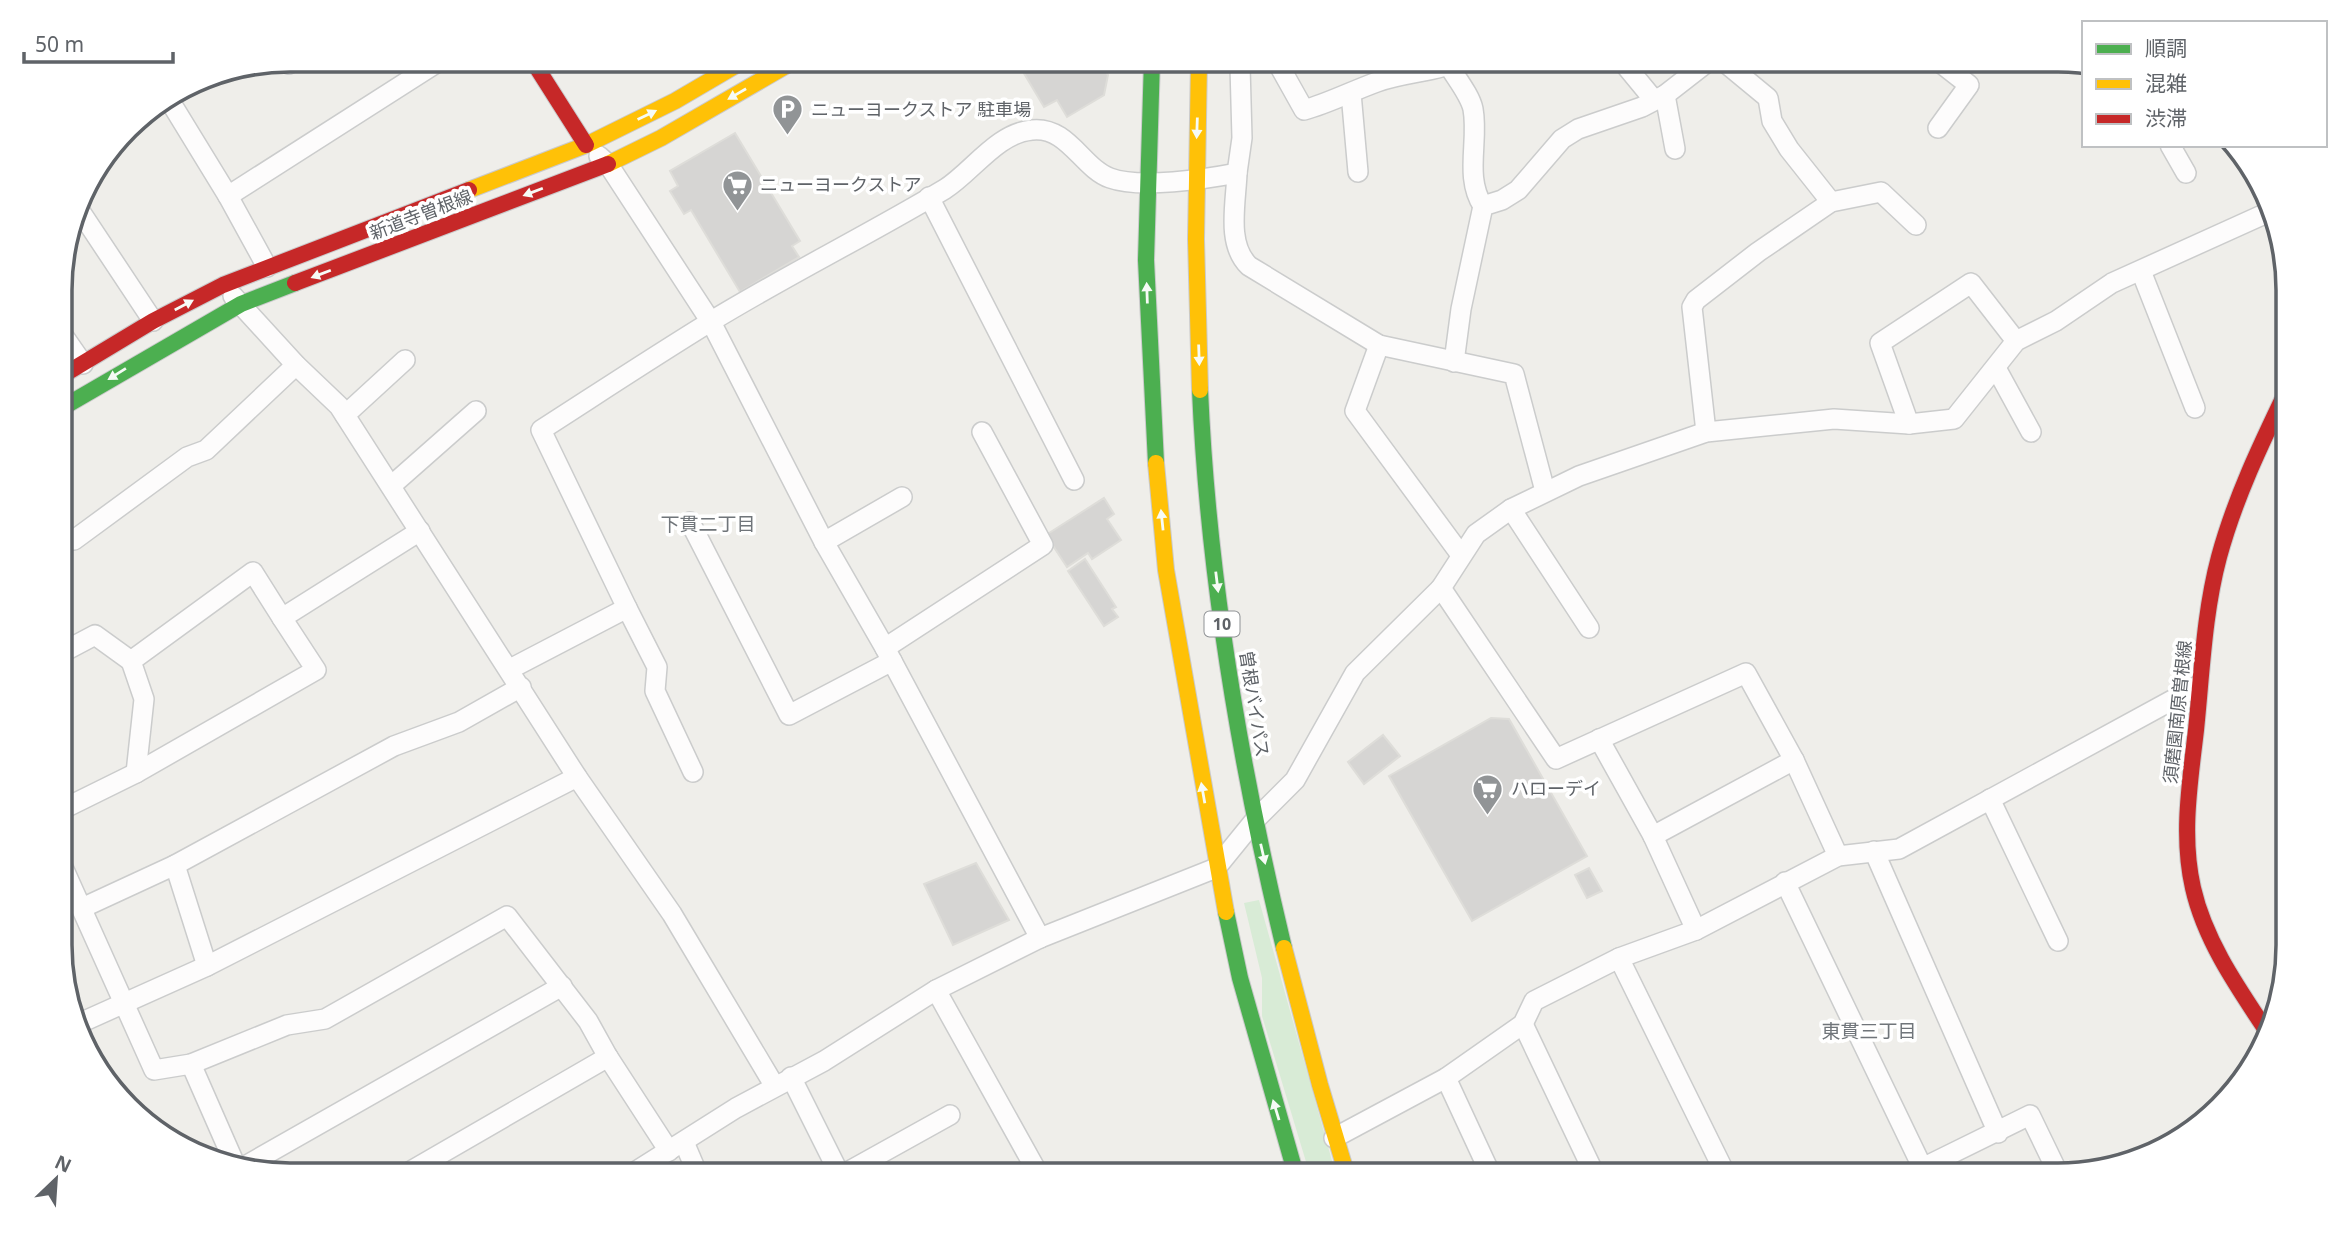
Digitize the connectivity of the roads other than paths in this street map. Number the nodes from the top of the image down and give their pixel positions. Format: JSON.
{"nodes":[{"id":1,"x":422,"y":72,"type":"edge"},
{"id":2,"x":540,"y":72,"type":"edge"},
{"id":3,"x":725,"y":72,"type":"edge"},
{"id":4,"x":775,"y":72,"type":"edge"},
{"id":5,"x":1152,"y":72,"type":"edge"},
{"id":6,"x":1199,"y":72,"type":"edge"},
{"id":7,"x":1240,"y":72,"type":"edge"},
{"id":8,"x":1283,"y":72,"type":"edge"},
{"id":9,"x":1404,"y":72,"type":"edge"},
{"id":10,"x":1459,"y":72,"type":"edge"},
{"id":11,"x":1633,"y":72,"type":"edge"},
{"id":12,"x":1693,"y":72,"type":"edge"},
{"id":13,"x":1737,"y":72,"type":"edge"},
{"id":14,"x":1952,"y":72,"type":"edge"},
{"id":15,"x":1351,"y":93,"type":"junction"},
{"id":16,"x":1659,"y":97,"type":"junction"},
{"id":17,"x":173,"y":106,"type":"edge"},
{"id":18,"x":1938,"y":128,"type":"dead end"},
{"id":19,"x":586,"y":145,"type":"junction"},
{"id":20,"x":2170,"y":147,"type":"edge"},
{"id":21,"x":1675,"y":149,"type":"dead end"},
{"id":22,"x":608,"y":164,"type":"junction"},
{"id":23,"x":1358,"y":172,"type":"dead end"},
{"id":24,"x":1237,"y":173,"type":"junction"},
{"id":25,"x":2186,"y":173,"type":"dead end"},
{"id":26,"x":1195,"y":180,"type":"junction"},
{"id":27,"x":1148,"y":182,"type":"junction"},
{"id":28,"x":228,"y":196,"type":"junction"},
{"id":29,"x":929,"y":197,"type":"junction"},
{"id":30,"x":1831,"y":202,"type":"junction"},
{"id":31,"x":1483,"y":206,"type":"junction"},
{"id":32,"x":2263,"y":215,"type":"edge"},
{"id":33,"x":84,"y":218,"type":"edge"},
{"id":34,"x":1916,"y":225,"type":"dead end"},
{"id":35,"x":267,"y":267,"type":"junction"},
{"id":36,"x":2141,"y":271,"type":"junction"},
{"id":37,"x":223,"y":285,"type":"junction"},
{"id":38,"x":241,"y":304,"type":"junction"},
{"id":39,"x":153,"y":321,"type":"junction"},
{"id":40,"x":711,"y":322,"type":"junction"},
{"id":41,"x":2016,"y":341,"type":"junction"},
{"id":42,"x":1379,"y":345,"type":"junction"},
{"id":43,"x":72,"y":348,"type":"edge"},
{"id":44,"x":405,"y":360,"type":"dead end"},
{"id":45,"x":1454,"y":362,"type":"junction"},
{"id":46,"x":83,"y":364,"type":"junction"},
{"id":47,"x":296,"y":365,"type":"junction"},
{"id":48,"x":1996,"y":368,"type":"junction"},
{"id":49,"x":72,"y":370,"type":"edge"},
{"id":50,"x":72,"y":402,"type":"edge"},
{"id":51,"x":2195,"y":408,"type":"dead end"},
{"id":52,"x":476,"y":411,"type":"dead end"},
{"id":53,"x":2276,"y":414,"type":"edge"},
{"id":54,"x":345,"y":415,"type":"junction"},
{"id":55,"x":1909,"y":424,"type":"junction"},
{"id":56,"x":982,"y":432,"type":"dead end"},
{"id":57,"x":1706,"y":432,"type":"junction"},
{"id":58,"x":2031,"y":432,"type":"dead end"},
{"id":59,"x":1073,"y":480,"type":"dead end"},
{"id":60,"x":391,"y":486,"type":"junction"},
{"id":61,"x":1545,"y":491,"type":"junction"},
{"id":62,"x":902,"y":497,"type":"dead end"},
{"id":63,"x":1511,"y":509,"type":"junction"},
{"id":64,"x":690,"y":522,"type":"dead end"},
{"id":65,"x":420,"y":531,"type":"junction"},
{"id":66,"x":74,"y":540,"type":"dead end"},
{"id":67,"x":824,"y":542,"type":"junction"},
{"id":68,"x":1461,"y":555,"type":"junction"},
{"id":69,"x":1441,"y":588,"type":"junction"},
{"id":70,"x":627,"y":608,"type":"junction"},
{"id":71,"x":282,"y":618,"type":"junction"},
{"id":72,"x":1589,"y":628,"type":"dead end"},
{"id":73,"x":72,"y":647,"type":"edge"},
{"id":74,"x":889,"y":654,"type":"junction"},
{"id":75,"x":131,"y":661,"type":"junction"},
{"id":76,"x":510,"y":669,"type":"junction"},
{"id":77,"x":2198,"y":685,"type":"junction"},
{"id":78,"x":521,"y":687,"type":"junction"},
{"id":79,"x":1599,"y":739,"type":"junction"},
{"id":80,"x":1794,"y":760,"type":"junction"},
{"id":81,"x":693,"y":772,"type":"dead end"},
{"id":82,"x":136,"y":773,"type":"junction"},
{"id":83,"x":577,"y":777,"type":"junction"},
{"id":84,"x":1990,"y":799,"type":"junction"},
{"id":85,"x":72,"y":805,"type":"edge"},
{"id":86,"x":1255,"y":820,"type":"junction"},
{"id":87,"x":1653,"y":835,"type":"junction"},
{"id":88,"x":1874,"y":852,"type":"junction"},
{"id":89,"x":1838,"y":856,"type":"junction"},
{"id":90,"x":175,"y":865,"type":"junction"},
{"id":91,"x":1216,"y":868,"type":"junction"},
{"id":92,"x":1784,"y":882,"type":"junction"},
{"id":93,"x":72,"y":887,"type":"edge"},
{"id":94,"x":82,"y":908,"type":"junction"},
{"id":95,"x":1696,"y":930,"type":"junction"},
{"id":96,"x":1040,"y":938,"type":"junction"},
{"id":97,"x":2058,"y":941,"type":"dead end"},
{"id":98,"x":1619,"y":958,"type":"junction"},
{"id":99,"x":207,"y":966,"type":"junction"},
{"id":100,"x":562,"y":986,"type":"junction"},
{"id":101,"x":936,"y":990,"type":"junction"},
{"id":102,"x":124,"y":1003,"type":"junction"},
{"id":103,"x":86,"y":1020,"type":"edge"},
{"id":104,"x":2262,"y":1023,"type":"edge"},
{"id":105,"x":1523,"y":1024,"type":"junction"},
{"id":106,"x":608,"y":1057,"type":"junction"},
{"id":107,"x":191,"y":1064,"type":"junction"},
{"id":108,"x":1446,"y":1078,"type":"junction"},
{"id":109,"x":783,"y":1081,"type":"junction"},
{"id":110,"x":950,"y":1115,"type":"dead end"},
{"id":111,"x":1998,"y":1133,"type":"junction"},
{"id":112,"x":1334,"y":1138,"type":"junction"},
{"id":113,"x":677,"y":1147,"type":"junction"},
{"id":114,"x":231,"y":1155,"type":"edge"},
{"id":115,"x":255,"y":1160,"type":"edge"},
{"id":116,"x":425,"y":1163,"type":"edge"},
{"id":117,"x":650,"y":1163,"type":"edge"},
{"id":118,"x":689,"y":1163,"type":"edge"},
{"id":119,"x":834,"y":1163,"type":"edge"},
{"id":120,"x":863,"y":1163,"type":"edge"},
{"id":121,"x":1032,"y":1163,"type":"edge"},
{"id":122,"x":1293,"y":1163,"type":"edge"},
{"id":123,"x":1343,"y":1163,"type":"edge"},
{"id":124,"x":1486,"y":1163,"type":"edge"},
{"id":125,"x":1589,"y":1163,"type":"edge"},
{"id":126,"x":1720,"y":1163,"type":"edge"},
{"id":127,"x":1914,"y":1163,"type":"edge"},
{"id":128,"x":1936,"y":1163,"type":"edge"},
{"id":129,"x":2053,"y":1163,"type":"edge"}],
"edges":[{"from":1,"to":28,"type":"street"},
{"from":2,"to":19,"type":"main road"},
{"from":19,"to":3,"type":"main road","name":"新道寺曽根線","one_way":true},
{"from":4,"to":22,"type":"main road","name":"新道寺曽根線","one_way":true},
{"from":5,"to":27,"type":"main road"},
{"from":6,"to":26,"type":"main road","name":"曽根バイパス","number":"10","one_way":true},
{"from":7,"to":24,"type":"street"},
{"from":8,"to":15,"type":"street"},
{"from":9,"to":15,"type":"street"},
{"from":10,"to":31,"type":"street"},
{"from":11,"to":16,"type":"street"},
{"from":12,"to":16,"type":"street"},
{"from":13,"to":30,"type":"street"},
{"from":14,"to":18,"type":"street"},
{"from":15,"to":23,"type":"street"},
{"from":16,"to":21,"type":"street"},
{"from":16,"to":31,"type":"street"},
{"from":17,"to":28,"type":"street"},
{"from":19,"to":22,"type":"street"},
{"from":19,"to":35,"type":"main road","name":"新道寺曽根線"},
{"from":20,"to":25,"type":"street"},
{"from":22,"to":38,"type":"main road","name":"新道寺曽根線","one_way":true},
{"from":22,"to":40,"type":"street"},
{"from":24,"to":26,"type":"street"},
{"from":24,"to":42,"type":"street"},
{"from":26,"to":27,"type":"street"},
{"from":26,"to":86,"type":"main road","name":"曽根バイパス","number":"10","one_way":true},
{"from":27,"to":29,"type":"street"},
{"from":91,"to":27,"type":"main road","one_way":true},
{"from":28,"to":35,"type":"street"},
{"from":29,"to":40,"type":"street"},
{"from":29,"to":59,"type":"street"},
{"from":30,"to":34,"type":"street"},
{"from":30,"to":57,"type":"street"},
{"from":31,"to":45,"type":"street"},
{"from":32,"to":36,"type":"street"},
{"from":33,"to":39,"type":"street"},
{"from":35,"to":37,"type":"main road","name":"新道寺曽根線"},
{"from":36,"to":41,"type":"street"},
{"from":36,"to":51,"type":"street"},
{"from":37,"to":38,"type":"street"},
{"from":39,"to":37,"type":"main road","one_way":true},
{"from":38,"to":47,"type":"street"},
{"from":38,"to":50,"type":"main road","name":"新道寺曽根線","one_way":true},
{"from":39,"to":46,"type":"main road"},
{"from":40,"to":67,"type":"street"},
{"from":40,"to":70,"type":"street"},
{"from":41,"to":48,"type":"street"},
{"from":41,"to":55,"type":"street"},
{"from":42,"to":45,"type":"street"},
{"from":42,"to":68,"type":"street"},
{"from":43,"to":46,"type":"street"},
{"from":44,"to":54,"type":"street"},
{"from":45,"to":61,"type":"street"},
{"from":46,"to":49,"type":"main road"},
{"from":47,"to":54,"type":"street"},
{"from":47,"to":66,"type":"street"},
{"from":48,"to":55,"type":"street"},
{"from":48,"to":58,"type":"street"},
{"from":52,"to":60,"type":"street"},
{"from":53,"to":77,"type":"main road","name":"須磨園南原曽根線"},
{"from":54,"to":60,"type":"street"},
{"from":55,"to":57,"type":"street"},
{"from":56,"to":74,"type":"street"},
{"from":57,"to":61,"type":"street"},
{"from":60,"to":65,"type":"street"},
{"from":61,"to":63,"type":"street"},
{"from":62,"to":67,"type":"street"},
{"from":63,"to":68,"type":"street"},
{"from":63,"to":72,"type":"street"},
{"from":64,"to":74,"type":"street"},
{"from":65,"to":71,"type":"street"},
{"from":65,"to":76,"type":"street"},
{"from":67,"to":74,"type":"street"},
{"from":68,"to":69,"type":"street"},
{"from":69,"to":79,"type":"street"},
{"from":69,"to":86,"type":"street"},
{"from":70,"to":76,"type":"street"},
{"from":70,"to":81,"type":"street"},
{"from":71,"to":75,"type":"street"},
{"from":71,"to":82,"type":"street"},
{"from":73,"to":75,"type":"street"},
{"from":74,"to":96,"type":"street"},
{"from":75,"to":82,"type":"street"},
{"from":76,"to":78,"type":"street"},
{"from":77,"to":84,"type":"street"},
{"from":77,"to":104,"type":"main road","name":"須磨園南原曽根線"},
{"from":78,"to":83,"type":"street"},
{"from":78,"to":90,"type":"street"},
{"from":79,"to":80,"type":"street"},
{"from":79,"to":87,"type":"street"},
{"from":80,"to":87,"type":"street"},
{"from":80,"to":89,"type":"street"},
{"from":82,"to":85,"type":"street"},
{"from":83,"to":99,"type":"street"},
{"from":83,"to":109,"type":"street"},
{"from":84,"to":88,"type":"street"},
{"from":84,"to":97,"type":"street"},
{"from":86,"to":91,"type":"street"},
{"from":86,"to":112,"type":"main road","name":"曽根バイパス","number":"10","one_way":true},
{"from":87,"to":95,"type":"street"},
{"from":88,"to":89,"type":"street"},
{"from":88,"to":111,"type":"street"},
{"from":89,"to":92,"type":"street"},
{"from":90,"to":94,"type":"street"},
{"from":90,"to":99,"type":"street"},
{"from":91,"to":96,"type":"street"},
{"from":122,"to":91,"type":"main road","one_way":true},
{"from":92,"to":95,"type":"street"},
{"from":92,"to":127,"type":"street"},
{"from":93,"to":94,"type":"street"},
{"from":94,"to":102,"type":"street"},
{"from":95,"to":98,"type":"street"},
{"from":96,"to":101,"type":"street"},
{"from":98,"to":105,"type":"street"},
{"from":98,"to":126,"type":"street"},
{"from":99,"to":102,"type":"street"},
{"from":100,"to":106,"type":"street"},
{"from":100,"to":107,"type":"street"},
{"from":100,"to":115,"type":"street"},
{"from":101,"to":109,"type":"street"},
{"from":101,"to":121,"type":"street"},
{"from":102,"to":103,"type":"street"},
{"from":102,"to":107,"type":"street"},
{"from":105,"to":108,"type":"street"},
{"from":105,"to":125,"type":"street"},
{"from":106,"to":113,"type":"street"},
{"from":106,"to":116,"type":"street"},
{"from":107,"to":114,"type":"street"},
{"from":108,"to":112,"type":"street"},
{"from":108,"to":124,"type":"street"},
{"from":109,"to":113,"type":"street"},
{"from":109,"to":119,"type":"street"},
{"from":110,"to":120,"type":"street"},
{"from":111,"to":128,"type":"street"},
{"from":111,"to":129,"type":"street"},
{"from":112,"to":123,"type":"main road","name":"曽根バイパス","number":"10"},
{"from":113,"to":117,"type":"street"},
{"from":113,"to":118,"type":"street"}]}
